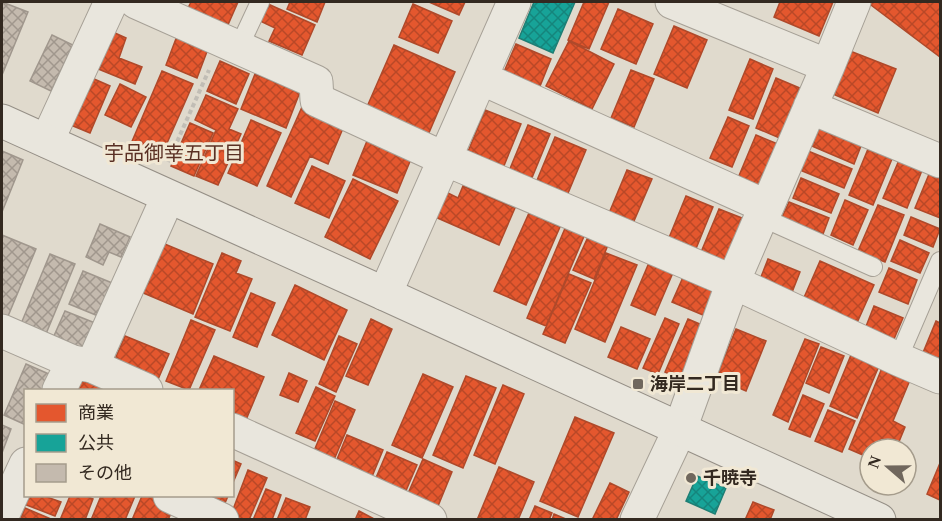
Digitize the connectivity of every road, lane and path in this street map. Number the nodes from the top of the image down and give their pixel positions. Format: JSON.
{"nodes":[{"id":1,"x":111,"y":2,"type":"edge"},
{"id":2,"x":136,"y":2,"type":"edge"},
{"id":3,"x":260,"y":2,"type":"edge"},
{"id":4,"x":514,"y":2,"type":"edge"},
{"id":5,"x":672,"y":2,"type":"edge"},
{"id":6,"x":854,"y":2,"type":"edge"},
{"id":7,"x":230,"y":44,"type":"junction"},
{"id":8,"x":828,"y":66,"type":"junction"},
{"id":9,"x":481,"y":78,"type":"junction"},
{"id":10,"x":810,"y":107,"type":"junction"},
{"id":11,"x":2,"y":121,"type":"edge"},
{"id":12,"x":47,"y":141,"type":"junction"},
{"id":13,"x":445,"y":159,"type":"junction"},
{"id":14,"x":940,"y":161,"type":"edge"},
{"id":15,"x":166,"y":184,"type":"junction"},
{"id":16,"x":764,"y":212,"type":"junction"},
{"id":17,"x":940,"y":261,"type":"edge"},
{"id":18,"x":873,"y":267,"type":"dead end"},
{"id":19,"x":733,"y":282,"type":"junction"},
{"id":20,"x":385,"y":294,"type":"junction"},
{"id":21,"x":2,"y":331,"type":"edge"},
{"id":22,"x":898,"y":359,"type":"junction"},
{"id":23,"x":75,"y":373,"type":"edge"},
{"id":24,"x":940,"y":377,"type":"edge"},
{"id":25,"x":142,"y":389,"type":"edge"},
{"id":26,"x":680,"y":429,"type":"junction"},
{"id":27,"x":234,"y":431,"type":"edge"},
{"id":28,"x":24,"y":468,"type":"edge"},
{"id":29,"x":174,"y":497,"type":"edge"},
{"id":30,"x":2,"y":516,"type":"edge"},
{"id":31,"x":222,"y":519,"type":"edge"},
{"id":32,"x":430,"y":519,"type":"edge"},
{"id":33,"x":637,"y":519,"type":"edge"},
{"id":34,"x":879,"y":519,"type":"edge"}],
"edges":[{"from":1,"to":12,"type":"street"},
{"from":2,"to":7,"type":"street"},
{"from":3,"to":7,"type":"lane"},
{"from":4,"to":9,"type":"street"},
{"from":5,"to":8,"type":"street"},
{"from":6,"to":8,"type":"street"},
{"from":7,"to":13,"type":"street"},
{"from":7,"to":15,"type":"path"},
{"from":8,"to":10,"type":"street"},
{"from":9,"to":13,"type":"street"},
{"from":9,"to":16,"type":"street"},
{"from":10,"to":14,"type":"street"},
{"from":10,"to":16,"type":"street"},
{"from":11,"to":12,"type":"street"},
{"from":12,"to":15,"type":"street"},
{"from":13,"to":19,"type":"street"},
{"from":13,"to":20,"type":"street"},
{"from":15,"to":20,"type":"street"},
{"from":15,"to":23,"type":"street"},
{"from":16,"to":18,"type":"lane"},
{"from":16,"to":19,"type":"street"},
{"from":17,"to":22,"type":"lane"},
{"from":19,"to":22,"type":"street"},
{"from":19,"to":26,"type":"street"},
{"from":20,"to":26,"type":"street"},
{"from":21,"to":23,"type":"street"},
{"from":22,"to":24,"type":"street"},
{"from":23,"to":25,"type":"street"},
{"from":26,"to":33,"type":"street"},
{"from":26,"to":34,"type":"street"},
{"from":27,"to":32,"type":"street"},
{"from":28,"to":30,"type":"street"},
{"from":29,"to":31,"type":"street"}]}
